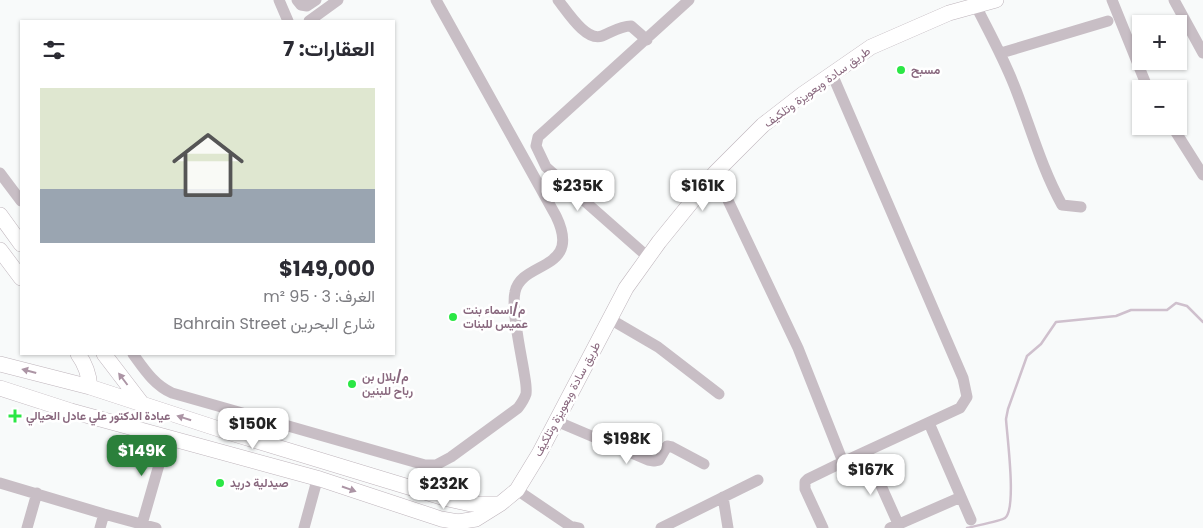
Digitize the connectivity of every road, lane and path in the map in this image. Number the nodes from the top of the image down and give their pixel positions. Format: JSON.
{"nodes":[{"id":1,"x":279,"y":0,"type":"edge"},
{"id":2,"x":298,"y":0,"type":"edge"},
{"id":3,"x":316,"y":0,"type":"edge"},
{"id":4,"x":338,"y":0,"type":"edge"},
{"id":5,"x":436,"y":0,"type":"edge"},
{"id":6,"x":558,"y":0,"type":"edge"},
{"id":7,"x":689,"y":0,"type":"edge"},
{"id":8,"x":996,"y":0,"type":"edge"},
{"id":9,"x":1112,"y":0,"type":"edge"},
{"id":10,"x":1174,"y":0,"type":"edge"},
{"id":11,"x":976,"y":6,"type":"junction"},
{"id":12,"x":288,"y":20,"type":"edge"},
{"id":13,"x":310,"y":20,"type":"edge"},
{"id":14,"x":1108,"y":21,"type":"dead end"},
{"id":15,"x":647,"y":40,"type":"junction"},
{"id":16,"x":1001,"y":53,"type":"junction"},
{"id":17,"x":1203,"y":53,"type":"edge"},
{"id":18,"x":832,"y":74,"type":"junction"},
{"id":19,"x":1144,"y":80,"type":"edge"},
{"id":20,"x":1178,"y":135,"type":"edge"},
{"id":21,"x":0,"y":173,"type":"edge"},
{"id":22,"x":715,"y":173,"type":"junction"},
{"id":23,"x":1203,"y":175,"type":"edge"},
{"id":24,"x":20,"y":200,"type":"edge"},
{"id":25,"x":1082,"y":207,"type":"dead end"},
{"id":26,"x":0,"y":215,"type":"edge"},
{"id":27,"x":20,"y":243,"type":"edge"},
{"id":28,"x":0,"y":250,"type":"edge"},
{"id":29,"x":648,"y":257,"type":"junction"},
{"id":30,"x":18,"y":272,"type":"edge"},
{"id":31,"x":610,"y":319,"type":"junction"},
{"id":32,"x":79,"y":355,"type":"edge"},
{"id":33,"x":105,"y":355,"type":"edge"},
{"id":34,"x":134,"y":355,"type":"edge"},
{"id":35,"x":0,"y":364,"type":"edge"},
{"id":36,"x":90,"y":387,"type":"junction"},
{"id":37,"x":0,"y":388,"type":"edge"},
{"id":38,"x":719,"y":394,"type":"dead end"},
{"id":39,"x":143,"y":405,"type":"junction"},
{"id":40,"x":556,"y":421,"type":"junction"},
{"id":41,"x":930,"y":423,"type":"junction"},
{"id":42,"x":234,"y":434,"type":"junction"},
{"id":43,"x":167,"y":437,"type":"junction"},
{"id":44,"x":866,"y":452,"type":"junction"},
{"id":45,"x":230,"y":454,"type":"junction"},
{"id":46,"x":844,"y":462,"type":"junction"},
{"id":47,"x":704,"y":464,"type":"dead end"},
{"id":48,"x":320,"y":479,"type":"junction"},
{"id":49,"x":758,"y":480,"type":"dead end"},
{"id":50,"x":0,"y":483,"type":"edge"},
{"id":51,"x":517,"y":490,"type":"junction"},
{"id":52,"x":427,"y":492,"type":"junction"},
{"id":53,"x":37,"y":493,"type":"junction"},
{"id":54,"x":723,"y":497,"type":"junction"},
{"id":55,"x":961,"y":497,"type":"junction"},
{"id":56,"x":500,"y":504,"type":"junction"},
{"id":57,"x":417,"y":511,"type":"junction"},
{"id":58,"x":104,"y":514,"type":"junction"},
{"id":59,"x":971,"y":520,"type":"dead end"},
{"id":60,"x":142,"y":524,"type":"junction"},
{"id":61,"x":896,"y":527,"type":"edge"},
{"id":62,"x":27,"y":528,"type":"edge"},
{"id":63,"x":100,"y":528,"type":"edge"},
{"id":64,"x":156,"y":528,"type":"edge"},
{"id":65,"x":304,"y":528,"type":"edge"},
{"id":66,"x":579,"y":528,"type":"edge"},
{"id":67,"x":662,"y":528,"type":"edge"},
{"id":68,"x":728,"y":528,"type":"edge"},
{"id":69,"x":823,"y":528,"type":"edge"}],
"edges":[{"from":1,"to":12,"type":"street"},
{"from":2,"to":3,"type":"street"},
{"from":4,"to":13,"type":"street"},
{"from":5,"to":34,"type":"street"},
{"from":6,"to":15,"type":"street"},
{"from":7,"to":15,"type":"street"},
{"from":8,"to":11,"type":"main road","name":"طريق سادة وبعويزة وتلكيف"},
{"from":9,"to":19,"type":"street"},
{"from":10,"to":17,"type":"street"},
{"from":11,"to":16,"type":"street"},
{"from":11,"to":18,"type":"main road","name":"طريق سادة وبعويزة وتلكيف"},
{"from":14,"to":16,"type":"street"},
{"from":15,"to":29,"type":"street"},
{"from":16,"to":25,"type":"street"},
{"from":18,"to":22,"type":"main road","name":"طريق سادة وبعويزة وتلكيف"},
{"from":18,"to":41,"type":"street"},
{"from":20,"to":23,"type":"street"},
{"from":21,"to":24,"type":"street"},
{"from":22,"to":29,"type":"main road","name":"طريق سادة وبعويزة وتلكيف"},
{"from":22,"to":46,"type":"street"},
{"from":26,"to":27,"type":"main road"},
{"from":28,"to":30,"type":"main road"},
{"from":29,"to":31,"type":"main road","name":"طريق سادة وبعويزة وتلكيف"},
{"from":31,"to":38,"type":"street"},
{"from":31,"to":40,"type":"main road","name":"طريق سادة وبعويزة وتلكيف"},
{"from":32,"to":36,"type":"main road"},
{"from":39,"to":33,"type":"main road","one_way":true},
{"from":36,"to":35,"type":"main road","one_way":true},
{"from":36,"to":39,"type":"main road"},
{"from":37,"to":43,"type":"main road","name":"طريق سادة وبعويزة وتلكيف"},
{"from":42,"to":39,"type":"main road","one_way":true},
{"from":40,"to":47,"type":"street"},
{"from":40,"to":51,"type":"main road","name":"طريق سادة وبعويزة وتلكيف"},
{"from":41,"to":44,"type":"street"},
{"from":41,"to":55,"type":"street"},
{"from":42,"to":45,"type":"main road"},
{"from":42,"to":52,"type":"main road"},
{"from":43,"to":45,"type":"main road","name":"طريق سادة وبعويزة وتلكيف"},
{"from":43,"to":60,"type":"street"},
{"from":44,"to":46,"type":"street"},
{"from":44,"to":61,"type":"street"},
{"from":45,"to":48,"type":"main road","name":"طريق سادة وبعويزة وتلكيف"},
{"from":46,"to":69,"type":"street"},
{"from":48,"to":57,"type":"main road","name":"طريق سادة وبعويزة وتلكيف","one_way":true},
{"from":48,"to":65,"type":"street"},
{"from":49,"to":54,"type":"street"},
{"from":50,"to":53,"type":"street"},
{"from":51,"to":56,"type":"main road","name":"طريق سادة وبعويزة وتلكيف"},
{"from":51,"to":66,"type":"street"},
{"from":52,"to":56,"type":"main road"},
{"from":52,"to":57,"type":"main road"},
{"from":53,"to":58,"type":"street"},
{"from":53,"to":62,"type":"street"},
{"from":54,"to":67,"type":"street"},
{"from":54,"to":68,"type":"street"},
{"from":55,"to":59,"type":"street"},
{"from":55,"to":61,"type":"street"},
{"from":56,"to":57,"type":"main road","name":"طريق سادة وبعويزة وتلكيف"},
{"from":58,"to":60,"type":"street"},
{"from":58,"to":63,"type":"street"},
{"from":60,"to":64,"type":"street"}]}
